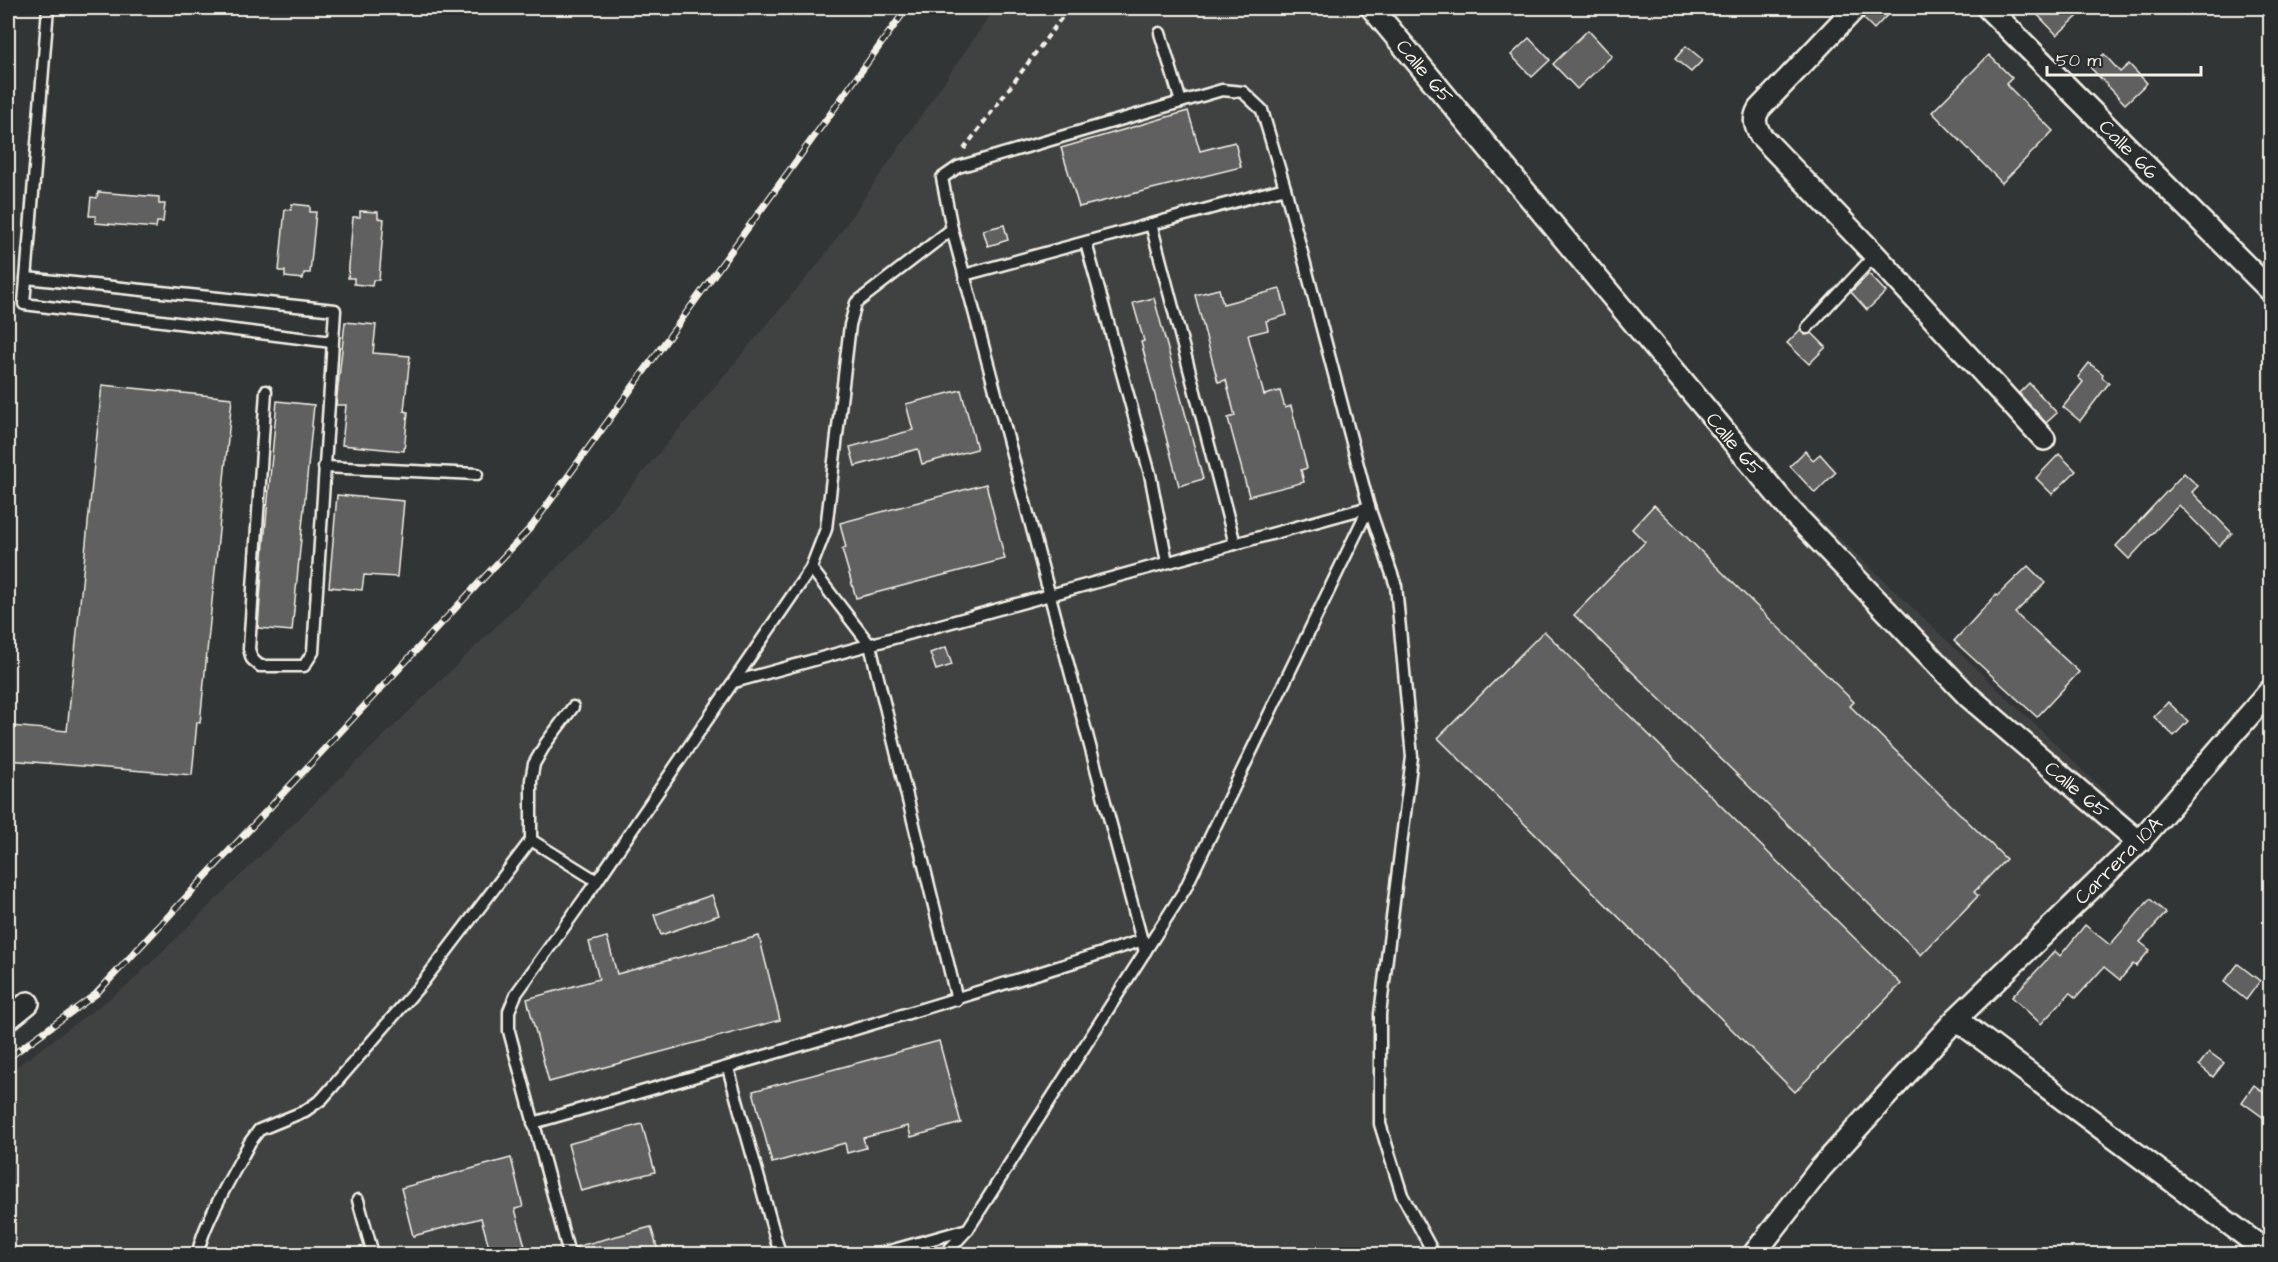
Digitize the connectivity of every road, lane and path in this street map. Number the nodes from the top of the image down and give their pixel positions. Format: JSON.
{"nodes":[{"id":1,"x":48,"y":8,"type":"edge"},
{"id":2,"x":1069,"y":8,"type":"edge"},
{"id":3,"x":1372,"y":8,"type":"edge"},
{"id":4,"x":1855,"y":8,"type":"edge"},
{"id":5,"x":1988,"y":8,"type":"edge"},
{"id":6,"x":1160,"y":33,"type":"dead end"},
{"id":7,"x":1181,"y":102,"type":"junction"},
{"id":8,"x":963,"y":150,"type":"dead end"},
{"id":9,"x":1285,"y":188,"type":"junction"},
{"id":10,"x":1151,"y":224,"type":"junction"},
{"id":11,"x":952,"y":229,"type":"junction"},
{"id":12,"x":1086,"y":243,"type":"junction"},
{"id":13,"x":1875,"y":255,"type":"junction"},
{"id":14,"x":964,"y":275,"type":"junction"},
{"id":15,"x":26,"y":278,"type":"junction"},
{"id":16,"x":2271,"y":291,"type":"edge"},
{"id":17,"x":1807,"y":328,"type":"dead end"},
{"id":18,"x":332,"y":342,"type":"junction"},
{"id":19,"x":266,"y":391,"type":"dead end"},
{"id":20,"x":2044,"y":439,"type":"dead end"},
{"id":21,"x":324,"y":467,"type":"junction"},
{"id":22,"x":477,"y":474,"type":"dead end"},
{"id":23,"x":1369,"y":507,"type":"junction"},
{"id":24,"x":1235,"y":544,"type":"junction"},
{"id":25,"x":1167,"y":562,"type":"junction"},
{"id":26,"x":811,"y":568,"type":"junction"},
{"id":27,"x":1050,"y":595,"type":"junction"},
{"id":28,"x":870,"y":645,"type":"junction"},
{"id":29,"x":734,"y":682,"type":"junction"},
{"id":30,"x":2271,"y":691,"type":"edge"},
{"id":31,"x":573,"y":707,"type":"dead end"},
{"id":32,"x":531,"y":840,"type":"junction"},
{"id":33,"x":2139,"y":842,"type":"junction"},
{"id":34,"x":597,"y":881,"type":"junction"},
{"id":35,"x":1143,"y":940,"type":"junction"},
{"id":36,"x":1145,"y":952,"type":"junction"},
{"id":37,"x":957,"y":1000,"type":"junction"},
{"id":38,"x":28,"y":1003,"type":"dead end"},
{"id":39,"x":8,"y":1019,"type":"edge"},
{"id":40,"x":1956,"y":1019,"type":"junction"},
{"id":41,"x":728,"y":1068,"type":"junction"},
{"id":42,"x":533,"y":1123,"type":"junction"},
{"id":43,"x":358,"y":1200,"type":"dead end"},
{"id":44,"x":968,"y":1229,"type":"junction"},
{"id":45,"x":198,"y":1254,"type":"edge"},
{"id":46,"x":373,"y":1254,"type":"edge"},
{"id":47,"x":569,"y":1254,"type":"edge"},
{"id":48,"x":780,"y":1254,"type":"edge"},
{"id":49,"x":879,"y":1254,"type":"edge"},
{"id":50,"x":945,"y":1254,"type":"edge"},
{"id":51,"x":1434,"y":1254,"type":"edge"},
{"id":52,"x":1754,"y":1254,"type":"edge"},
{"id":53,"x":2271,"y":1254,"type":"edge"}],
"edges":[{"from":1,"to":15,"type":"lane"},
{"from":2,"to":8,"type":"path"},
{"from":3,"to":33,"type":"street","name":"Calle 65"},
{"from":4,"to":13,"type":"street"},
{"from":5,"to":16,"type":"street","name":"Calle 66"},
{"from":6,"to":7,"type":"lane"},
{"from":7,"to":9,"type":"lane"},
{"from":7,"to":11,"type":"lane"},
{"from":9,"to":10,"type":"lane"},
{"from":9,"to":23,"type":"lane"},
{"from":10,"to":12,"type":"lane"},
{"from":10,"to":24,"type":"lane"},
{"from":11,"to":14,"type":"lane"},
{"from":11,"to":26,"type":"lane"},
{"from":12,"to":14,"type":"lane"},
{"from":12,"to":25,"type":"lane"},
{"from":13,"to":17,"type":"lane"},
{"from":13,"to":20,"type":"street"},
{"from":14,"to":27,"type":"lane"},
{"from":15,"to":18,"type":"lane"},
{"from":15,"to":18,"type":"lane"},
{"from":18,"to":21,"type":"lane"},
{"from":19,"to":21,"type":"lane"},
{"from":21,"to":22,"type":"lane"},
{"from":23,"to":24,"type":"lane"},
{"from":23,"to":36,"type":"lane"},
{"from":23,"to":51,"type":"lane"},
{"from":24,"to":25,"type":"lane"},
{"from":25,"to":27,"type":"lane"},
{"from":26,"to":28,"type":"lane"},
{"from":26,"to":29,"type":"lane"},
{"from":27,"to":28,"type":"lane"},
{"from":27,"to":35,"type":"lane"},
{"from":28,"to":29,"type":"lane"},
{"from":28,"to":37,"type":"lane"},
{"from":29,"to":34,"type":"lane"},
{"from":30,"to":33,"type":"street","name":"Carrera 10A"},
{"from":31,"to":32,"type":"lane"},
{"from":32,"to":34,"type":"lane"},
{"from":32,"to":45,"type":"lane"},
{"from":33,"to":40,"type":"street","name":"Carrera 10A"},
{"from":34,"to":42,"type":"lane"},
{"from":35,"to":36,"type":"lane"},
{"from":35,"to":37,"type":"lane"},
{"from":36,"to":44,"type":"lane"},
{"from":37,"to":41,"type":"lane"},
{"from":38,"to":39,"type":"street"},
{"from":40,"to":52,"type":"street","name":"Carrera 10A"},
{"from":40,"to":53,"type":"street"},
{"from":41,"to":42,"type":"lane"},
{"from":41,"to":48,"type":"lane"},
{"from":42,"to":47,"type":"lane"},
{"from":43,"to":46,"type":"lane"},
{"from":44,"to":49,"type":"lane"},
{"from":44,"to":50,"type":"lane"}]}
